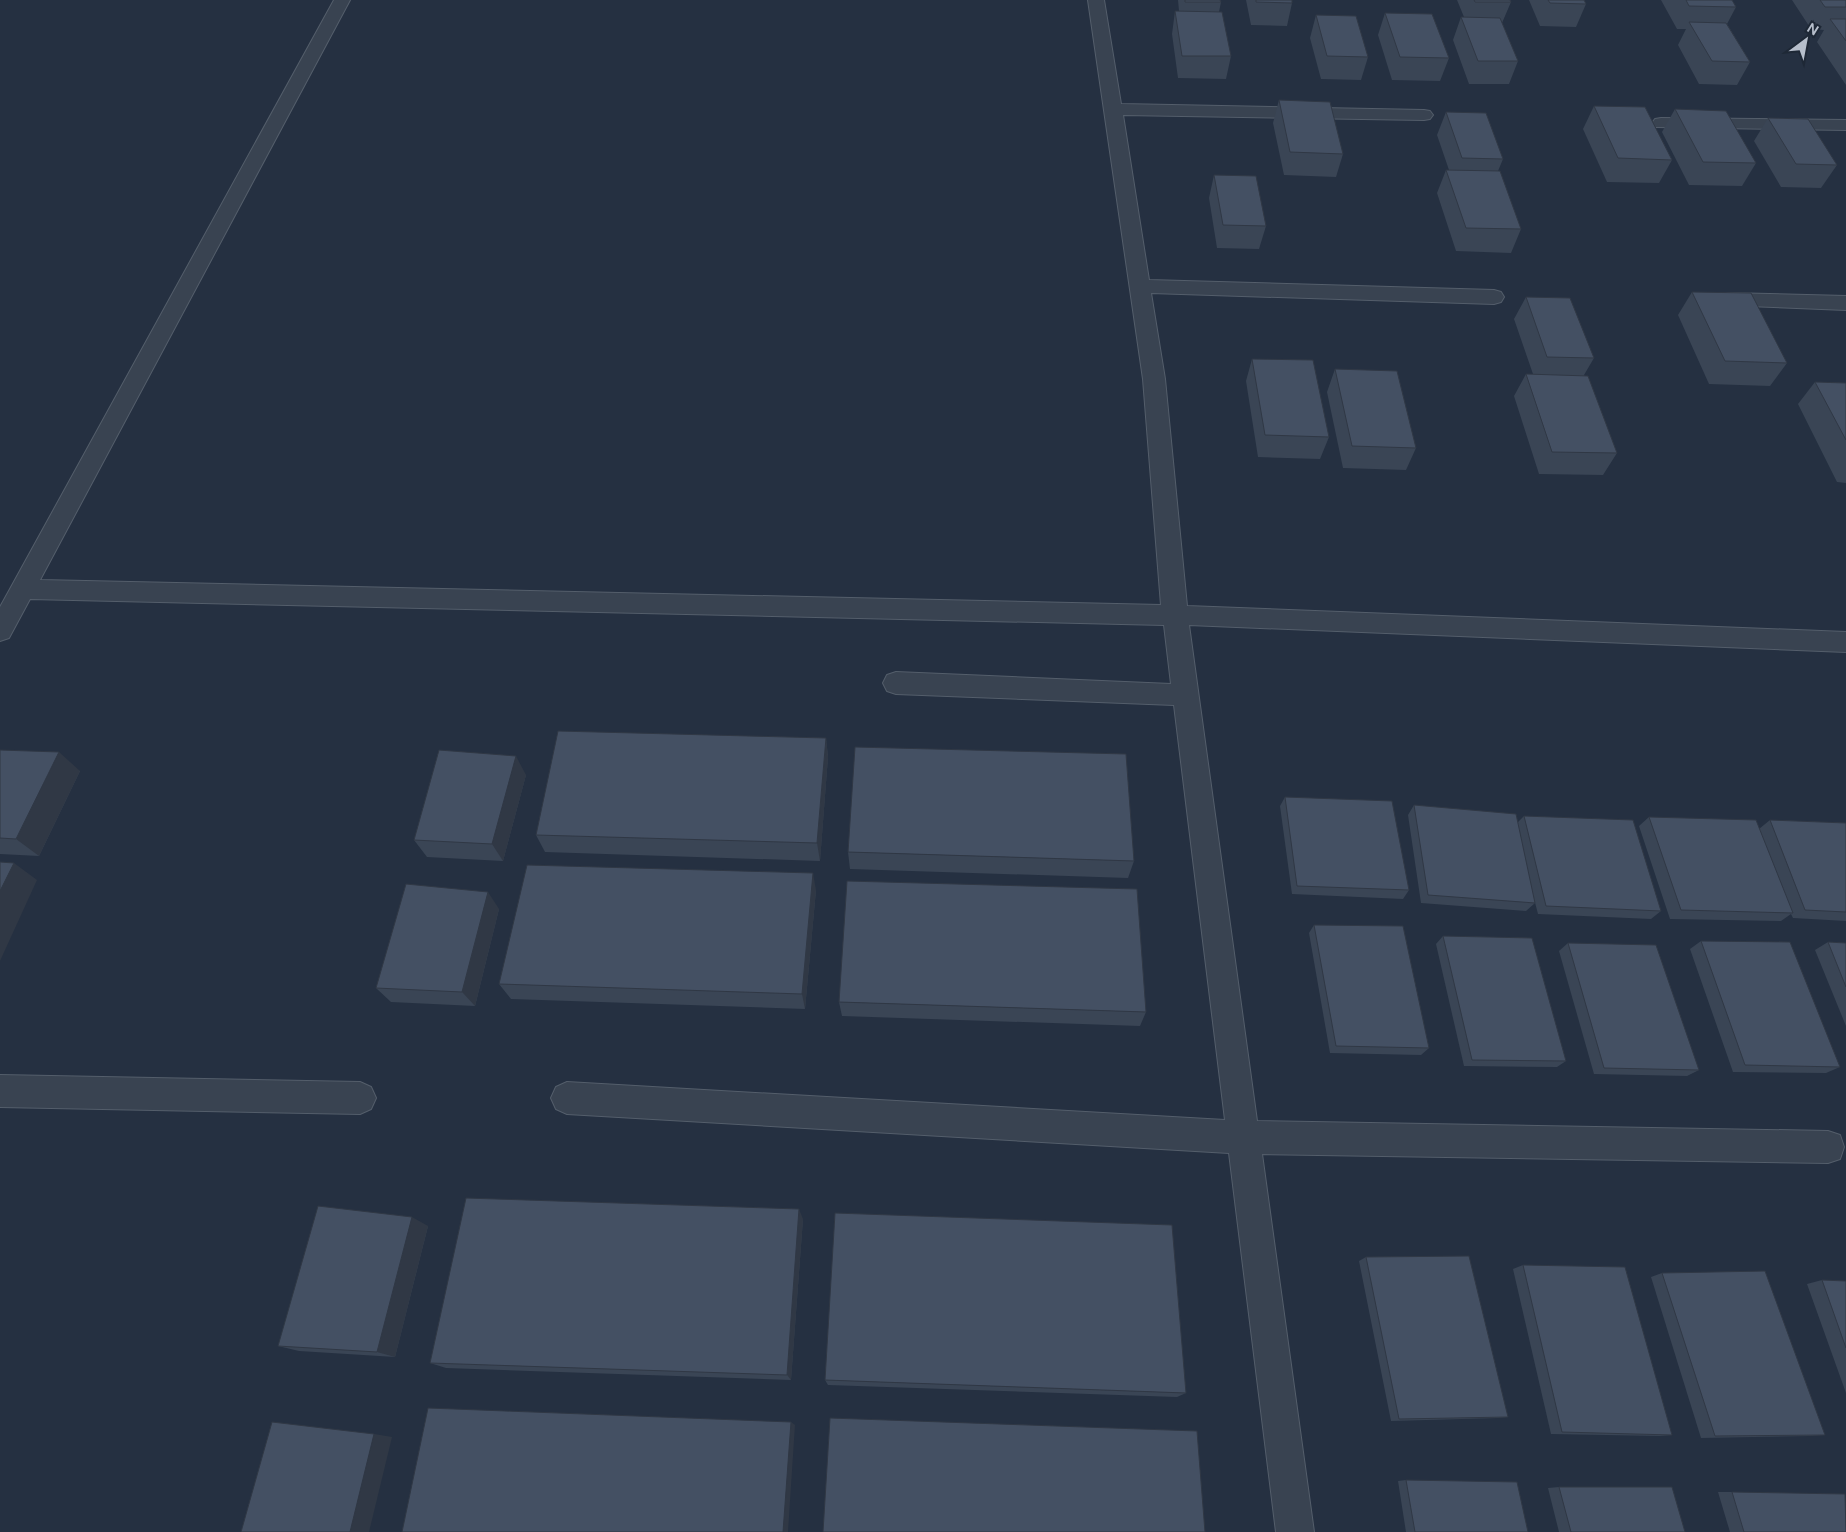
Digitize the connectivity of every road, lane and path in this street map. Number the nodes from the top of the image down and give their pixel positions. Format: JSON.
{"nodes":[{"id":1,"x":342,"y":0,"type":"edge"},
{"id":2,"x":1096,"y":0,"type":"edge"},
{"id":3,"x":1113,"y":109,"type":"junction"},
{"id":4,"x":1424,"y":115,"type":"dead end"},
{"id":5,"x":1661,"y":123,"type":"dead end"},
{"id":6,"x":1846,"y":125,"type":"edge"},
{"id":7,"x":1140,"y":286,"type":"junction"},
{"id":8,"x":1494,"y":297,"type":"dead end"},
{"id":9,"x":1728,"y":300,"type":"edge"},
{"id":10,"x":1846,"y":302,"type":"edge"},
{"id":11,"x":22,"y":588,"type":"junction"},
{"id":12,"x":1175,"y":615,"type":"junction"},
{"id":13,"x":0,"y":631,"type":"edge"},
{"id":14,"x":1846,"y":642,"type":"edge"},
{"id":15,"x":896,"y":683,"type":"dead end"},
{"id":16,"x":1185,"y":695,"type":"junction"},
{"id":17,"x":0,"y":1091,"type":"edge"},
{"id":18,"x":360,"y":1098,"type":"dead end"},
{"id":19,"x":567,"y":1098,"type":"dead end"},
{"id":20,"x":1243,"y":1137,"type":"junction"},
{"id":21,"x":1828,"y":1147,"type":"dead end"},
{"id":22,"x":1295,"y":1532,"type":"edge"}],
"edges":[{"from":1,"to":11,"type":"street"},
{"from":2,"to":3,"type":"street"},
{"from":3,"to":4,"type":"street"},
{"from":3,"to":7,"type":"street"},
{"from":5,"to":6,"type":"street"},
{"from":7,"to":8,"type":"street"},
{"from":7,"to":12,"type":"street"},
{"from":9,"to":10,"type":"street"},
{"from":11,"to":12,"type":"street"},
{"from":11,"to":13,"type":"street"},
{"from":12,"to":14,"type":"street"},
{"from":12,"to":16,"type":"street"},
{"from":15,"to":16,"type":"street"},
{"from":16,"to":20,"type":"street"},
{"from":17,"to":18,"type":"street"},
{"from":19,"to":20,"type":"street"},
{"from":20,"to":21,"type":"street"},
{"from":20,"to":22,"type":"street"}]}
